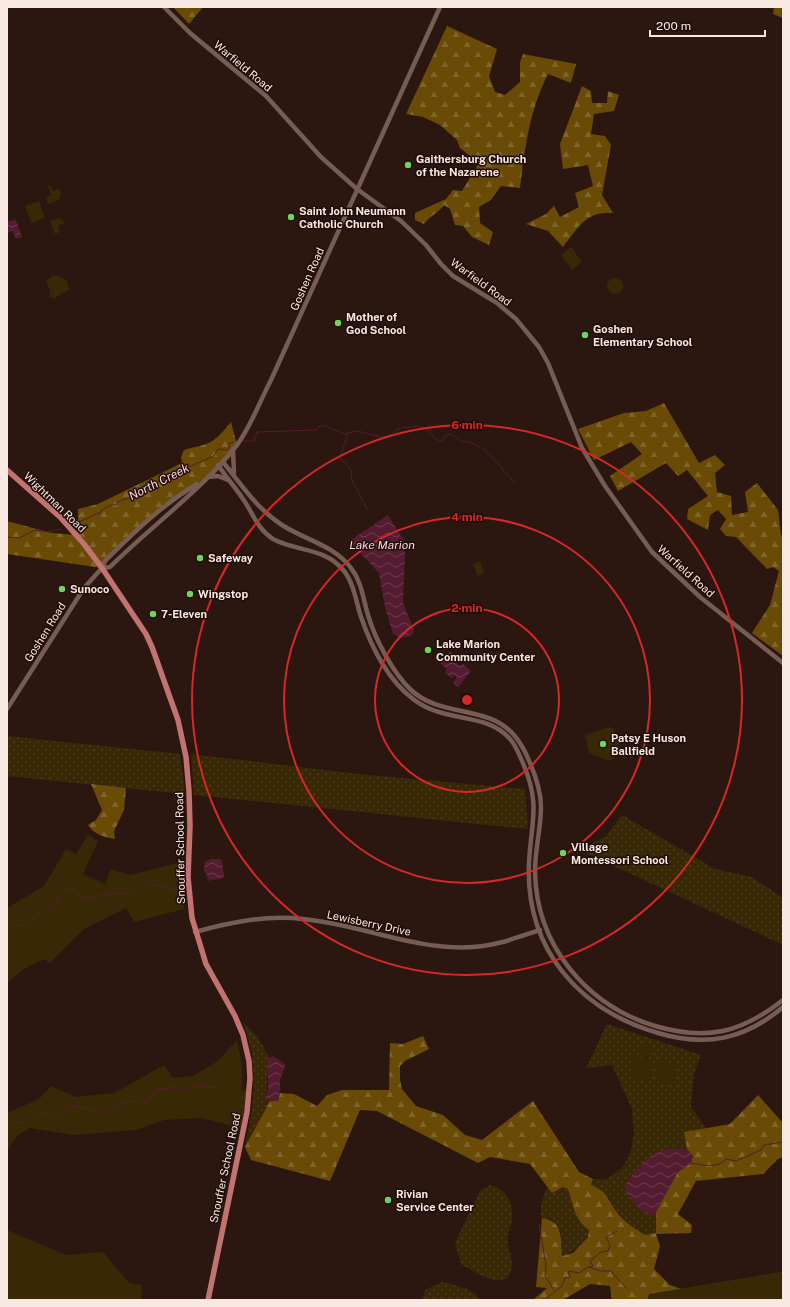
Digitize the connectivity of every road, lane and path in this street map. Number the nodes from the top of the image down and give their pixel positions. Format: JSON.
{"nodes":[{"id":1,"x":164,"y":7,"type":"edge"},
{"id":2,"x":440,"y":7,"type":"edge"},
{"id":3,"x":357,"y":189,"type":"junction"},
{"id":4,"x":233,"y":449,"type":"junction"},
{"id":5,"x":223,"y":462,"type":"junction"},
{"id":6,"x":218,"y":465,"type":"junction"},
{"id":7,"x":7,"y":470,"type":"edge"},
{"id":8,"x":236,"y":478,"type":"junction"},
{"id":9,"x":204,"y":480,"type":"junction"},
{"id":10,"x":229,"y":481,"type":"junction"},
{"id":11,"x":102,"y":568,"type":"junction"},
{"id":12,"x":783,"y":663,"type":"edge"},
{"id":13,"x":7,"y":698,"type":"edge"},
{"id":14,"x":12,"y":701,"type":"junction"},
{"id":15,"x":7,"y":709,"type":"edge"},
{"id":16,"x":546,"y":928,"type":"junction"},
{"id":17,"x":539,"y":930,"type":"junction"},
{"id":18,"x":195,"y":932,"type":"junction"},
{"id":19,"x":783,"y":1000,"type":"edge"},
{"id":20,"x":783,"y":1007,"type":"edge"},
{"id":21,"x":208,"y":1300,"type":"edge"}],
"edges":[{"from":1,"to":3,"type":"street","name":"Warfield Road"},
{"from":2,"to":3,"type":"street","name":"Goshen Road"},
{"from":3,"to":4,"type":"street","name":"Goshen Road"},
{"from":3,"to":12,"type":"street","name":"Warfield Road"},
{"from":4,"to":5,"type":"street","name":"Goshen Road"},
{"from":4,"to":8,"type":"street"},
{"from":5,"to":6,"type":"street","name":"Goshen Road"},
{"from":5,"to":8,"type":"street"},
{"from":6,"to":9,"type":"street","name":"Goshen Road"},
{"from":6,"to":10,"type":"street"},
{"from":7,"to":11,"type":"main road","name":"Wightman Road"},
{"from":8,"to":16,"type":"street"},
{"from":9,"to":10,"type":"street"},
{"from":9,"to":11,"type":"street","name":"Goshen Road"},
{"from":9,"to":11,"type":"street","name":"Goshen Road"},
{"from":10,"to":17,"type":"street"},
{"from":11,"to":14,"type":"street","name":"Goshen Road"},
{"from":11,"to":18,"type":"main road","name":"Snouffer School Road"},
{"from":13,"to":14,"type":"street"},
{"from":14,"to":15,"type":"street","name":"Goshen Road"},
{"from":16,"to":17,"type":"street","name":"Lewisberry Drive"},
{"from":16,"to":19,"type":"street"},
{"from":17,"to":18,"type":"street","name":"Lewisberry Drive"},
{"from":17,"to":20,"type":"street"},
{"from":18,"to":21,"type":"main road","name":"Snouffer School Road"}]}
